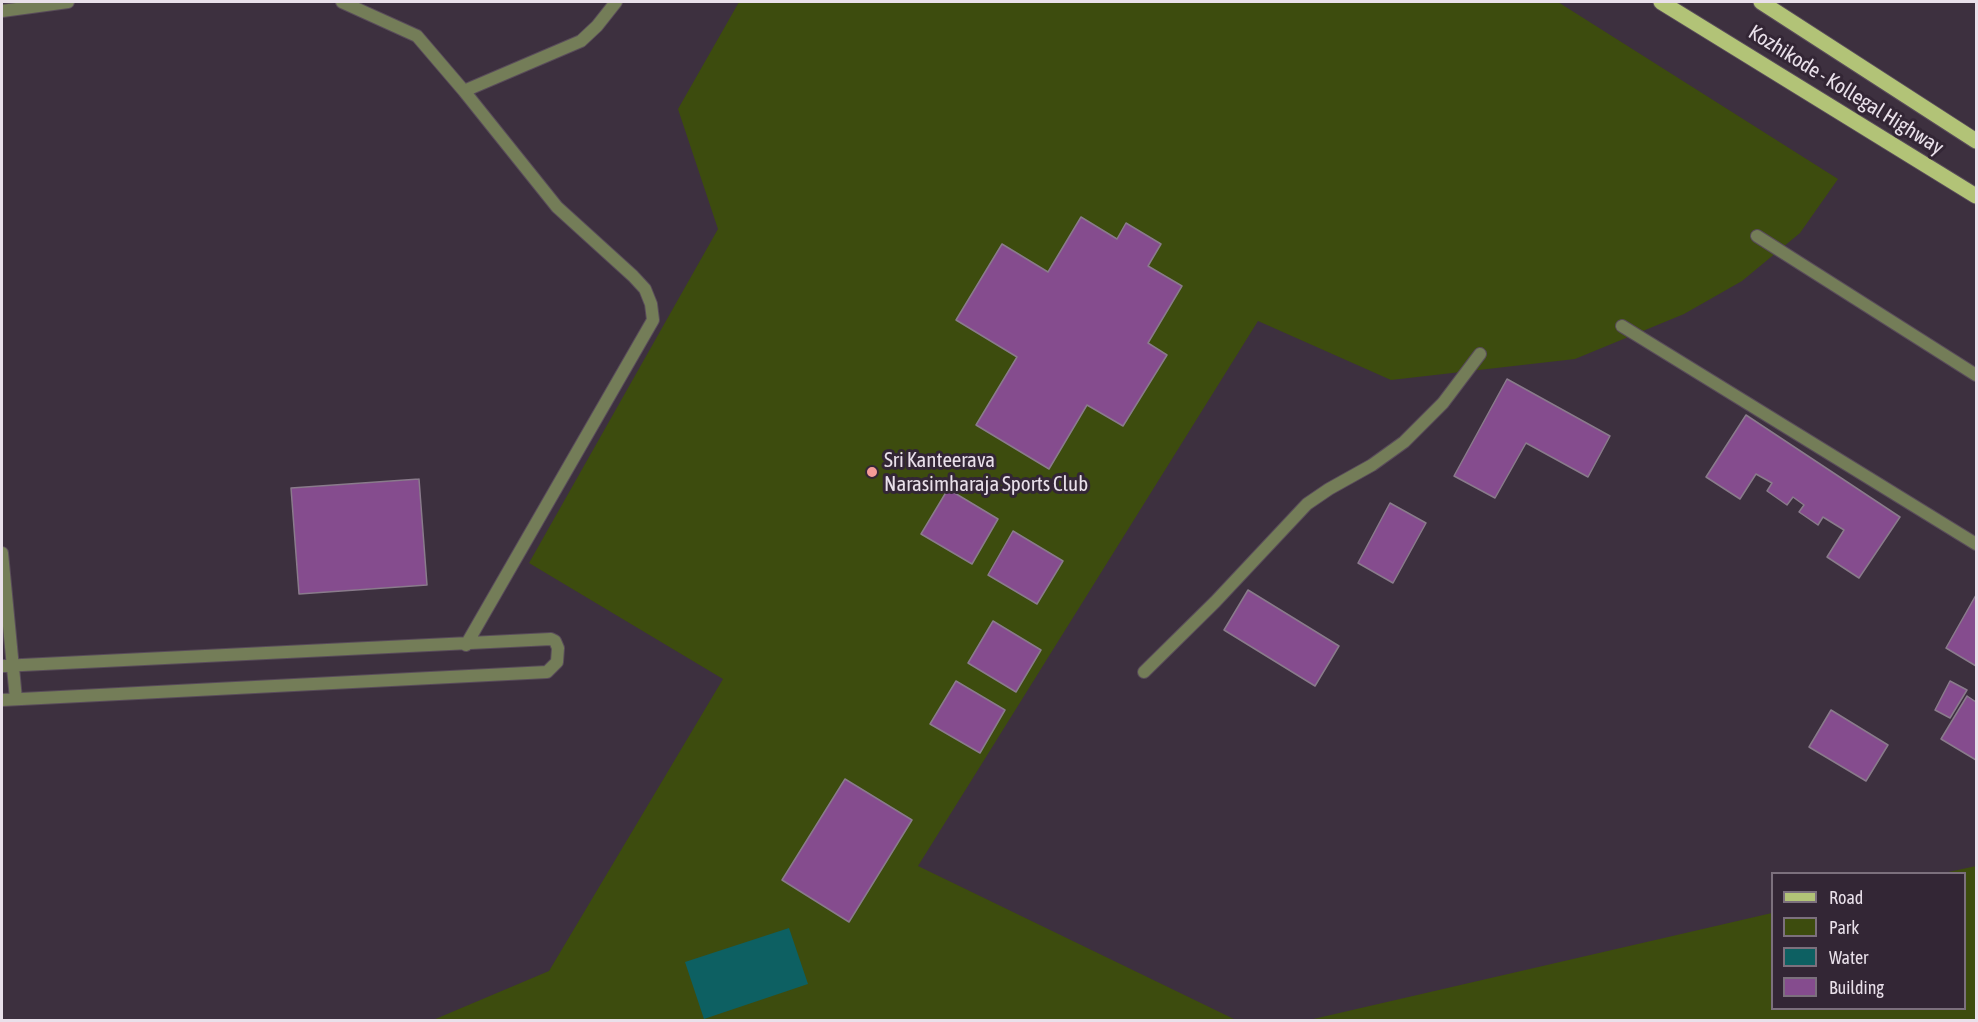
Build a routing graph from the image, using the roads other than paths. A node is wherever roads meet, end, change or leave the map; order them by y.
1 (68, 2) edge
2 (342, 2) edge
3 (616, 2) edge
4 (1661, 2) edge
5 (1761, 2) edge
6 (2, 11) edge
7 (464, 91) junction
8 (1977, 141) edge
9 (1977, 196) edge
10 (1757, 236) dead end
11 (1622, 326) dead end
12 (1480, 354) dead end
13 (1977, 375) edge
14 (1977, 544) edge
15 (2, 554) edge
16 (465, 645) junction
17 (7, 665) edge
18 (1144, 672) dead end
19 (16, 699) junction
20 (2, 700) edge

1 - 6 lane
2 - 7 lane
3 - 7 lane
4 - 9 main road, Kozhikode - Kollegal Highway
5 - 8 main road, Kozhikode - Kollegal Highway
7 - 16 lane
10 - 13 lane
11 - 14 lane
12 - 18 lane
15 - 17 lane
16 - 17 lane
16 - 19 lane
17 - 19 lane
19 - 20 lane

